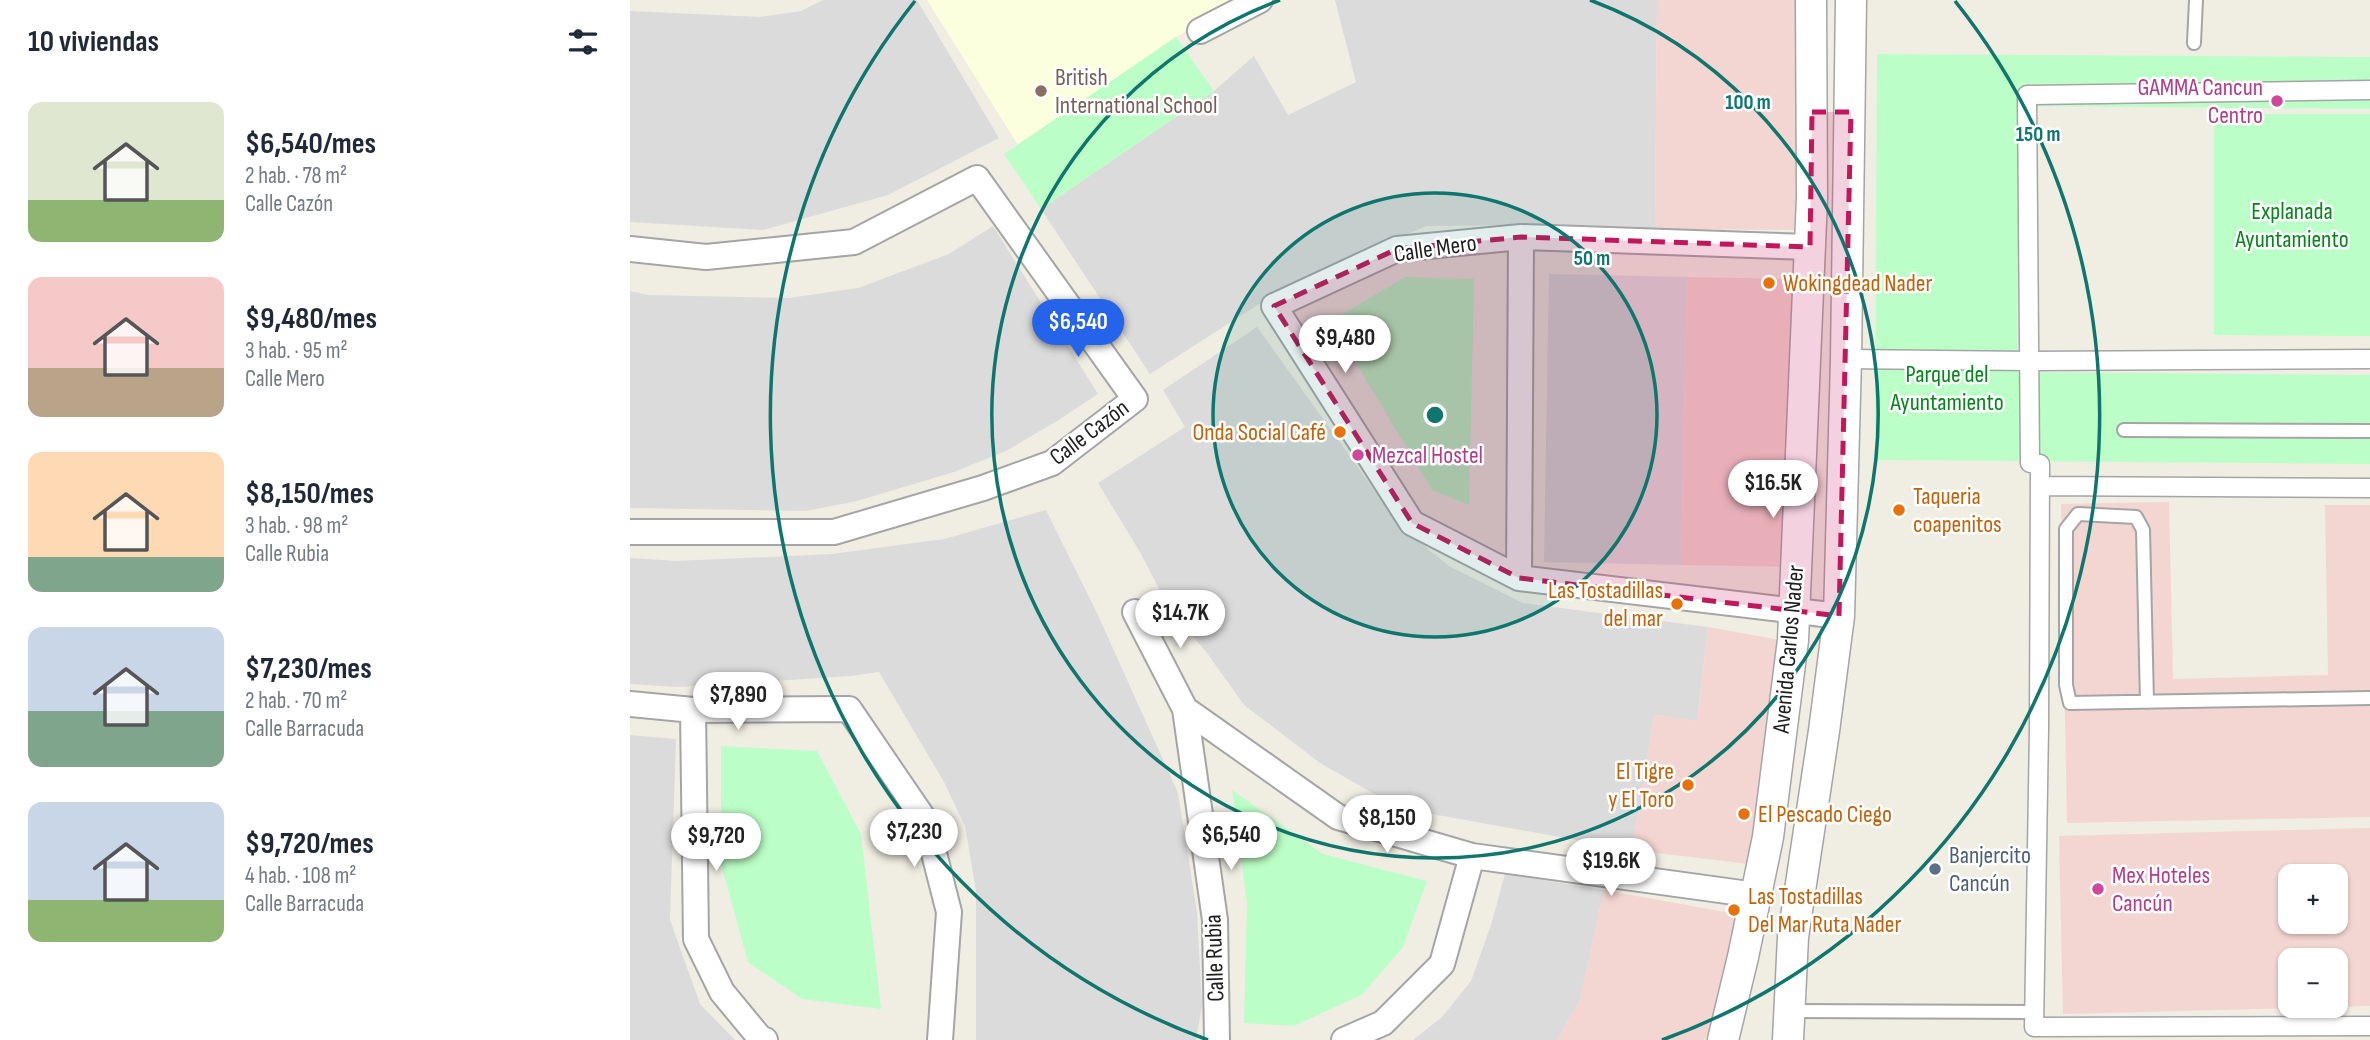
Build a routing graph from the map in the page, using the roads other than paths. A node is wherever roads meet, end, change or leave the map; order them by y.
1 (1260, 0) edge
2 (1811, 0) edge
3 (1851, 0) edge
4 (2196, 0) edge
5 (1200, 31) dead end
6 (2194, 43) dead end
7 (2370, 90) edge
8 (1812, 112) junction
9 (1851, 112) junction
10 (1521, 237) junction
11 (1810, 247) junction
12 (630, 248) edge
13 (1846, 359) junction
14 (2370, 359) edge
15 (2029, 361) junction
16 (2124, 430) dead end
17 (2370, 431) edge
18 (2040, 486) junction
19 (2370, 488) edge
20 (630, 531) edge
21 (1519, 578) junction
22 (1794, 611) junction
23 (1135, 612) dead end
24 (1839, 616) junction
25 (2370, 698) edge
26 (2147, 702) junction
27 (630, 704) edge
28 (1185, 709) junction
29 (693, 710) junction
30 (1472, 856) junction
31 (1756, 895) junction
32 (1789, 1026) edge
33 (2035, 1026) edge
34 (2370, 1026) edge
35 (765, 1040) edge
36 (940, 1040) edge
37 (1217, 1040) edge
38 (1344, 1040) edge
39 (1723, 1040) edge

1 - 5 street
2 - 8 street, Avenida Carlos Nader
3 - 9 street, Avenida Carlos Nader
4 - 6 lane
7 - 15 street
8 - 9 street
8 - 11 street, Avenida Carlos Nader
9 - 13 street, Avenida Carlos Nader
10 - 11 street, Calle Mero
10 - 21 street
10 - 21 street, Calle Mero
11 - 22 street, Avenida Carlos Nader
12 - 20 street, Calle Cazón
13 - 15 street
13 - 24 street, Avenida Carlos Nader
14 - 15 street
15 - 18 street
16 - 17 lane
18 - 19 street
18 - 33 street
21 - 22 street, Calle Mero
22 - 24 street, Calle Mero
22 - 31 street, Avenida Carlos Nader
23 - 28 street, Calle Rubia
24 - 32 street, Avenida Carlos Nader
25 - 26 lane
26 - 26 lane
27 - 29 street
28 - 30 street, Calle Rubia
28 - 37 street, Calle Rubia
29 - 35 street
29 - 36 street
30 - 31 street, Calle Rubia
30 - 38 street
31 - 39 street, Avenida Carlos Nader
32 - 33 lane
33 - 34 street

